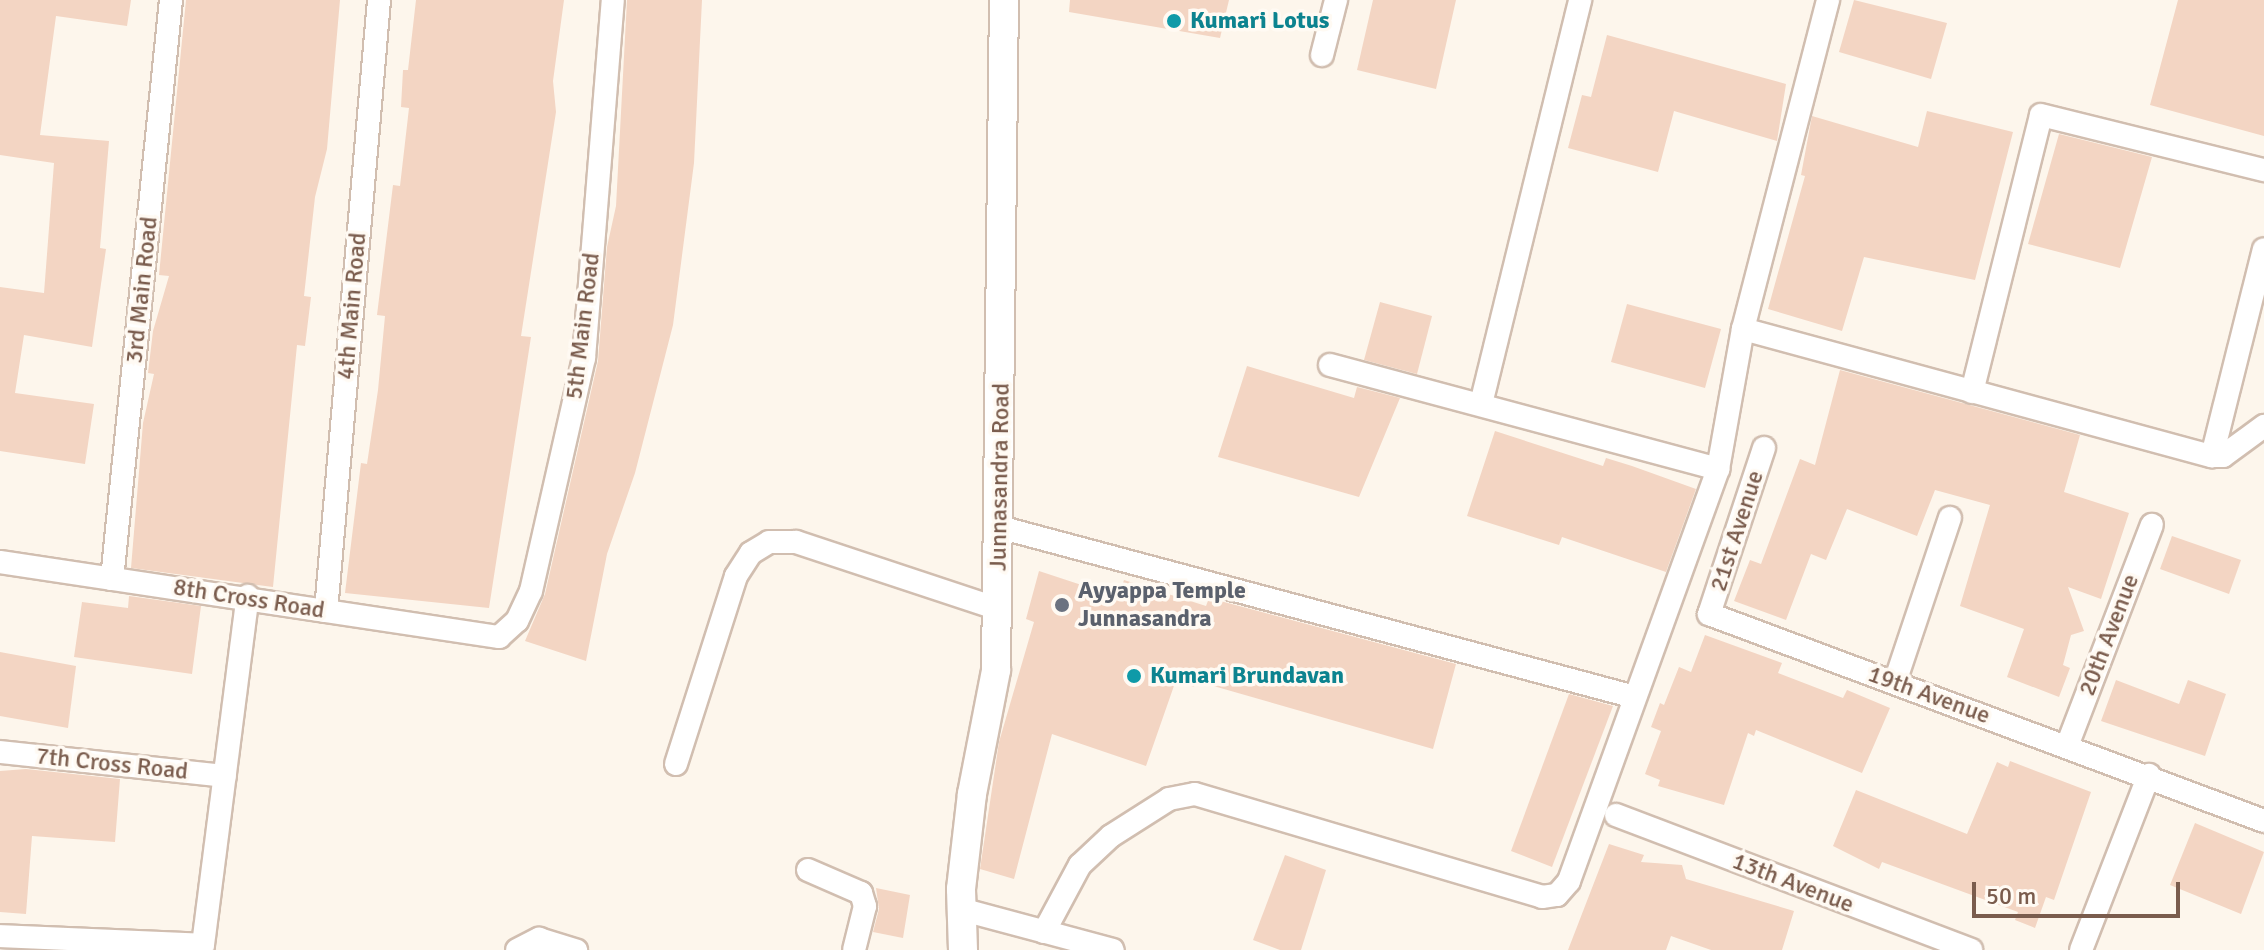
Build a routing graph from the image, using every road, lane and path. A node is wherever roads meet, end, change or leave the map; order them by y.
1 (171, 0) edge
2 (379, 0) edge
3 (613, 0) edge
4 (1004, 0) edge
5 (1336, 0) edge
6 (1580, 0) edge
7 (1828, 0) edge
8 (1322, 55) dead end
9 (2264, 170) edge
10 (2264, 249) edge
11 (1743, 329) junction
12 (1330, 365) dead end
13 (1972, 392) junction
14 (1481, 404) junction
15 (2264, 426) edge
16 (1764, 448) dead end
17 (2212, 456) junction
18 (1718, 469) junction
19 (1950, 518) dead end
20 (2152, 525) dead end
21 (999, 527) junction
22 (0, 562) edge
23 (112, 579) junction
24 (248, 596) junction
25 (998, 609) junction
26 (326, 611) junction
27 (1709, 614) joint
28 (499, 637) joint
29 (1895, 682) junction
30 (1635, 697) junction
31 (2067, 746) junction
32 (0, 752) edge
33 (676, 764) dead end
34 (2149, 775) junction
35 (225, 776) junction
36 (1616, 815) dead end
37 (2264, 821) edge
38 (808, 870) dead end
39 (960, 909) junction
40 (1044, 932) junction
41 (0, 936) edge
42 (517, 950) edge
43 (576, 950) edge
44 (854, 950) edge
45 (963, 950) edge
46 (1113, 950) edge
47 (1971, 950) edge
48 (2081, 950) edge

1 - 23 street, 3rd Main Road
2 - 26 street, 4th Main Road
3 - 28 street, 5th Main Road
4 - 21 street, Junnasandra Road
5 - 8 street
6 - 14 street
7 - 11 street
9 - 13 street
10 - 17 street
11 - 13 street
11 - 18 street
12 - 14 street
13 - 17 street
14 - 18 street
15 - 17 street
16 - 27 street, 21st Avenue
18 - 30 street
19 - 29 street
20 - 31 street, 20th Avenue
21 - 25 street, Junnasandra Road
21 - 30 street
22 - 23 street, 8th Cross Road
23 - 24 street, 8th Cross Road
24 - 26 street, 8th Cross Road
24 - 35 street
25 - 33 street
25 - 39 street, Junnasandra Road
26 - 28 street, 8th Cross Road
27 - 29 street, 19th Avenue
29 - 31 street, 19th Avenue
30 - 40 street
31 - 34 street, 19th Avenue
32 - 35 street, 7th Cross Road
34 - 37 street, 19th Avenue
34 - 48 street
35 - 41 street
36 - 47 street, 13th Avenue
38 - 44 street
39 - 40 street
39 - 45 street, Junnasandra Road
40 - 46 street
42 - 43 street

